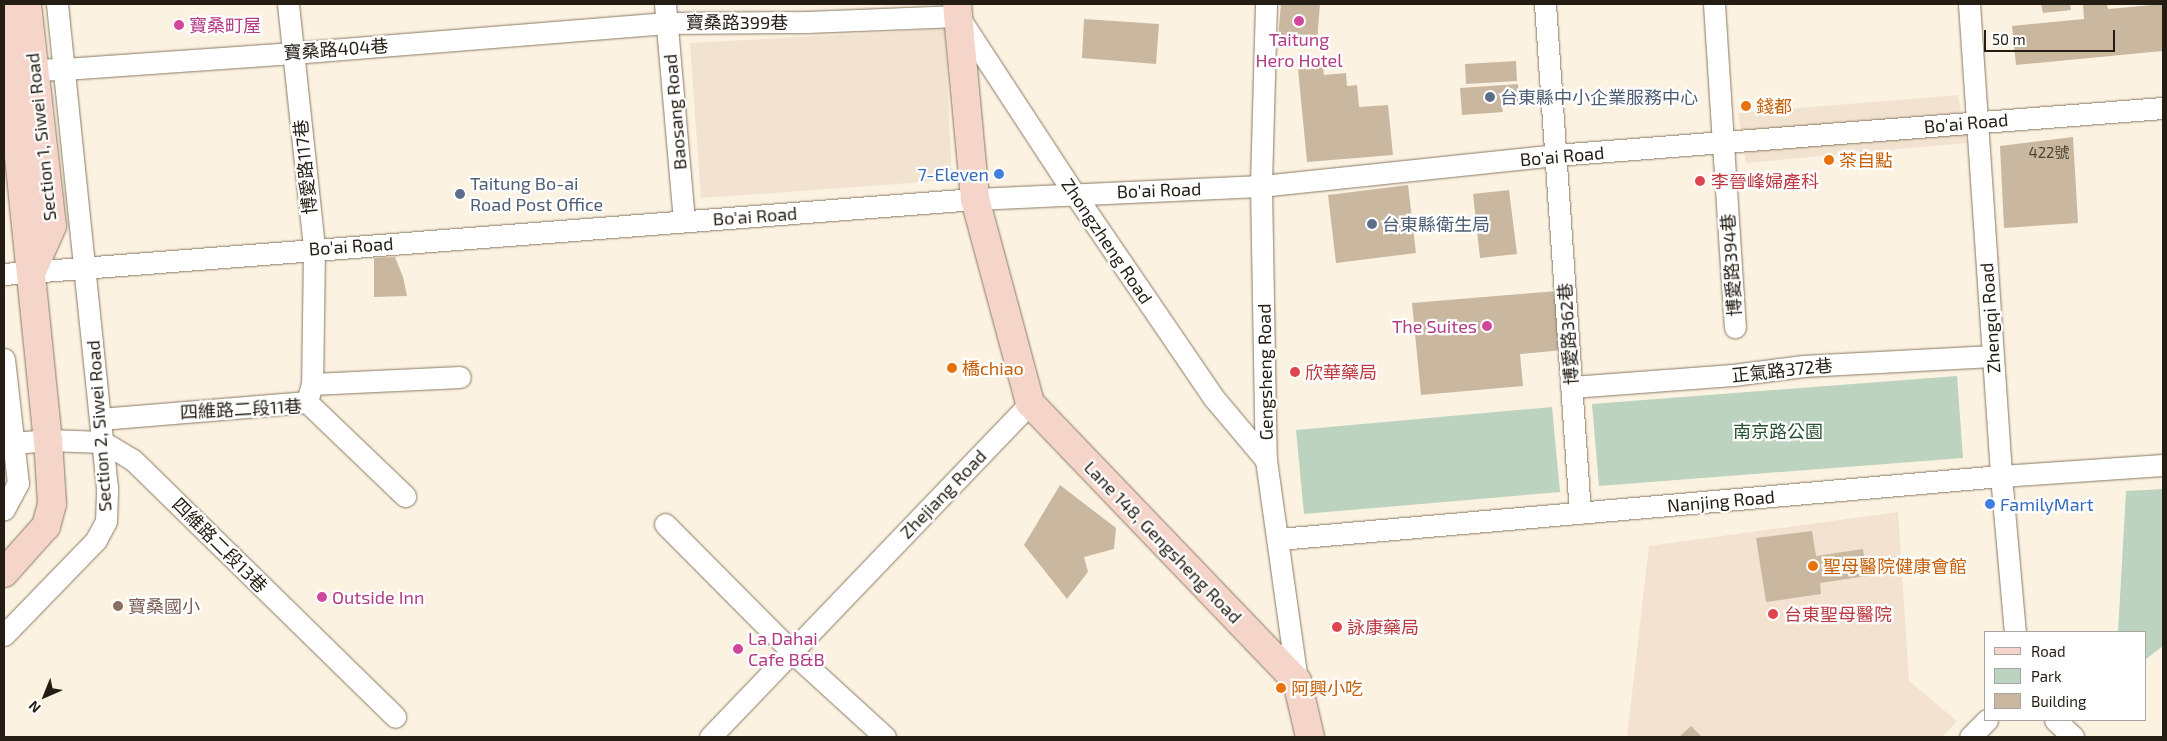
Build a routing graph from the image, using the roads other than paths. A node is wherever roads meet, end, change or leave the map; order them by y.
1 (27, 4) edge
2 (57, 4) edge
3 (288, 4) edge
4 (1266, 4) edge
5 (1545, 4) edge
6 (1714, 4) edge
7 (1969, 4) edge
8 (4, 9) edge
9 (957, 10) edge
10 (666, 13) edge
11 (293, 52) junction
12 (64, 69) junction
13 (16, 70) edge
14 (2163, 108) edge
15 (1978, 122) junction
16 (1723, 143) junction
17 (1556, 155) junction
18 (1261, 186) junction
19 (1074, 193) junction
20 (975, 199) junction
21 (684, 221) junction
22 (314, 249) junction
23 (86, 268) junction
24 (31, 272) junction
25 (4, 274) edge
26 (1735, 327) dead end
27 (1993, 356) junction
28 (4, 359) edge
29 (460, 377) dead end
30 (1572, 387) junction
31 (309, 393) junction
32 (1030, 403) junction
33 (100, 419) junction
34 (48, 440) junction
35 (103, 442) junction
36 (14, 443) junction
37 (1266, 460) junction
38 (2163, 465) edge
39 (2001, 476) junction
40 (405, 496) dead end
41 (4, 509) edge
42 (1580, 513) junction
43 (665, 524) dead end
44 (1279, 539) junction
45 (4, 573) edge
46 (2015, 631) edge
47 (4, 635) edge
48 (792, 652) junction
49 (1297, 681) junction
50 (395, 718) dead end
51 (1986, 721) edge
52 (2056, 721) edge
53 (710, 737) edge
54 (886, 737) edge
55 (1310, 737) edge
56 (1970, 737) edge
57 (2073, 737) edge

1 - 13 street, Section 1, Siwei Road
2 - 12 street, Section 1, Siwei Road
3 - 11 street, 博愛路117巷
4 - 18 street, Gengsheng Road
5 - 17 street, 博愛路362巷
6 - 16 street, 博愛路394巷
7 - 15 street, Zhengqi Road
8 - 13 street, Section 1, Siwei Road
9 - 10 street, 寶桑路399巷
9 - 19 street, Zhongzheng Road
9 - 20 street
10 - 11 street, 寶桑路404巷
10 - 21 street, Baosang Road
11 - 12 street, 寶桑路404巷
11 - 22 street, 博愛路117巷
12 - 13 street, 寶桑路404巷
12 - 23 street, Section 1, Siwei Road
13 - 24 street, Section 1, Siwei Road
14 - 15 street, Bo'ai Road
15 - 16 street, Bo'ai Road
15 - 27 street, Zhengqi Road
16 - 17 street, Bo'ai Road
16 - 26 street, 博愛路394巷
17 - 18 street, Bo'ai Road
17 - 30 street, 博愛路362巷
18 - 19 street, Bo'ai Road
18 - 37 street, Gengsheng Road
19 - 20 street, Bo'ai Road
19 - 37 street, Zhongzheng Road
20 - 21 street, Bo'ai Road
20 - 32 street
21 - 22 street, Bo'ai Road
22 - 23 street, Bo'ai Road
22 - 31 street, 博愛路117巷
23 - 24 street, Bo'ai Road
23 - 33 street, Section 2, Siwei Road
24 - 25 street, Bo'ai Road
24 - 34 street
27 - 30 street, 正氣路372巷
27 - 39 street, Zhengqi Road
28 - 36 street
29 - 31 street
30 - 42 street, 博愛路362巷
31 - 33 street, 四維路二段11巷
31 - 40 street, 四維路二段11巷
32 - 48 street, Zhejiang Road
32 - 49 street, Lane 148, Gengsheng Road
33 - 35 street, Section 2, Siwei Road
34 - 35 street, 四維路二段13巷
34 - 36 street, 四維路二段13巷
34 - 45 street
35 - 47 street, Section 2, Siwei Road
35 - 50 street, 四維路二段13巷
36 - 41 street
37 - 44 street, Gengsheng Road
38 - 39 street, Nanjing Road
39 - 42 street, Nanjing Road
39 - 46 street, Zhengqi Road
42 - 44 street, Nanjing Road
43 - 48 street
44 - 49 street, Gengsheng Road
48 - 53 street, Zhejiang Road
48 - 54 street
49 - 55 street, Gengsheng Road
51 - 56 street
52 - 57 street

